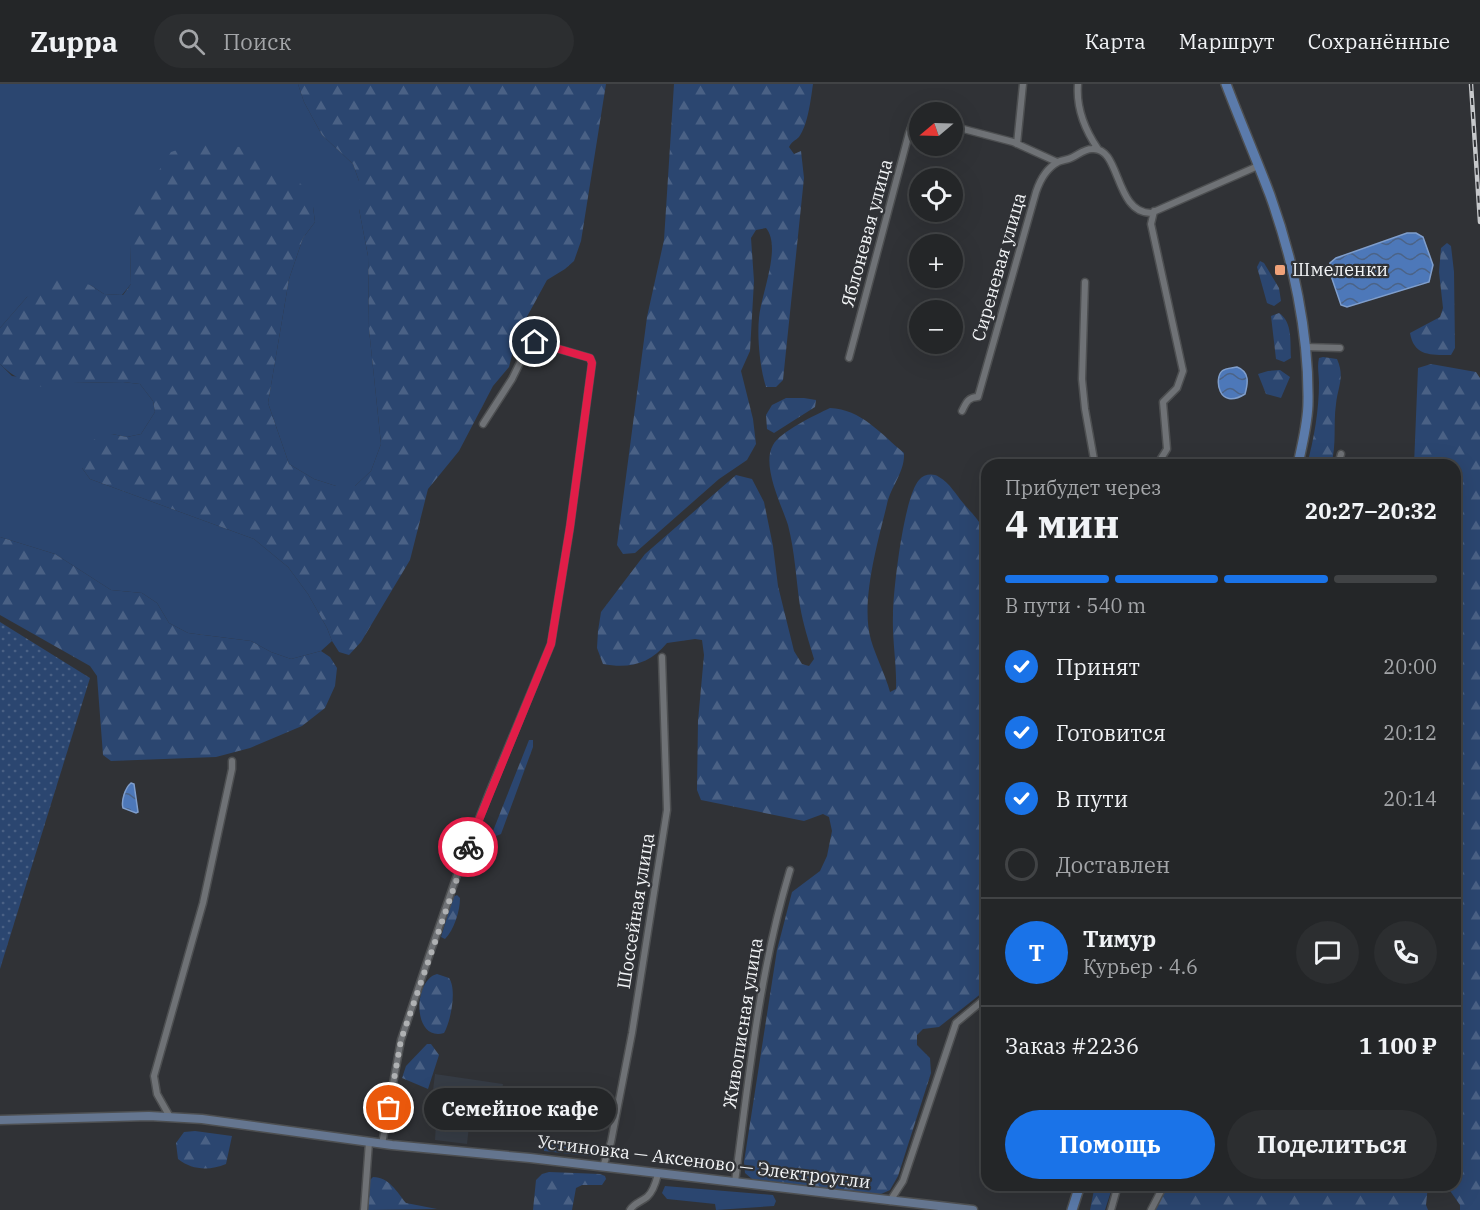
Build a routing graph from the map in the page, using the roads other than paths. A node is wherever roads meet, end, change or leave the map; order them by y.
1 (1023, 84) edge
2 (1078, 84) edge
3 (1226, 84) edge
4 (963, 129) edge
5 (909, 133) edge
6 (1017, 144) junction
7 (1099, 149) junction
8 (1057, 162) junction
9 (1258, 166) junction
10 (1154, 211) junction
11 (1085, 282) dead end
12 (1305, 347) junction
13 (1340, 348) dead end
14 (849, 358) dead end
15 (962, 411) dead end
16 (483, 424) dead end
17 (1341, 453) dead end
18 (1094, 459) edge
19 (1161, 459) edge
20 (1299, 459) edge
21 (1340, 459) edge
22 (662, 657) dead end
23 (232, 761) dead end
24 (790, 870) dead end
25 (981, 1002) edge
26 (170, 1117) junction
27 (0, 1120) edge
28 (369, 1142) junction
29 (382, 1144) junction
30 (603, 1167) junction
31 (658, 1174) junction
32 (735, 1182) junction
33 (1078, 1191) edge
34 (1116, 1191) edge
35 (1161, 1191) edge
36 (890, 1201) junction
37 (364, 1210) edge
38 (630, 1210) edge
39 (974, 1210) edge
40 (1072, 1210) edge
41 (1111, 1210) edge
42 (1150, 1210) edge

1 - 6 street
2 - 7 street
3 - 9 main road
4 - 6 street
5 - 14 street, Яблоневая улица
6 - 8 street
7 - 8 street
7 - 10 street
8 - 15 street, Сиреневая улица
9 - 10 street
9 - 12 main road
10 - 19 street
11 - 18 street
12 - 13 street
12 - 20 main road
16 - 29 street
17 - 21 street
22 - 30 street, Шоссейная улица
23 - 26 street
24 - 32 street, Живописная улица
25 - 36 street
26 - 27 main road, Устиновка — Аксеново — Электроугли
26 - 28 main road, Устиновка — Аксеново — Электроугли
28 - 29 main road, Устиновка — Аксеново — Электроугли
28 - 37 street
29 - 30 main road, Устиновка — Аксеново — Электроугли
30 - 31 main road, Устиновка — Аксеново — Электроугли
31 - 32 main road, Устиновка — Аксеново — Электроугли
31 - 38 street
32 - 36 main road, Устиновка — Аксеново — Электроугли
33 - 40 main road
34 - 41 street
35 - 42 street
36 - 39 main road, Устиновка — Аксеново — Электроугли

